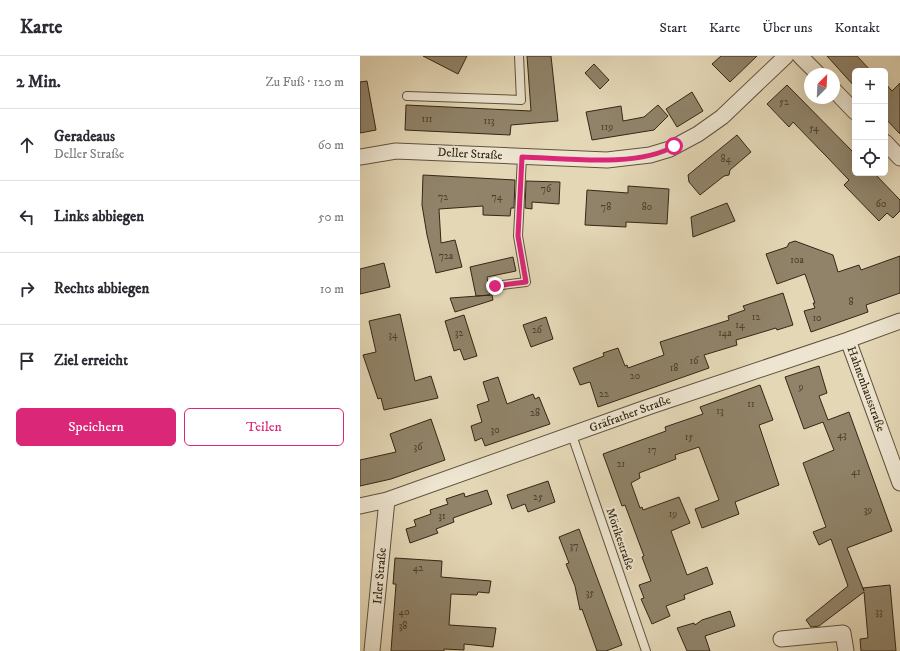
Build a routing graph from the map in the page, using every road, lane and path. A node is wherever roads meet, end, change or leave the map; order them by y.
1 (519, 56) edge
2 (786, 56) edge
3 (800, 56) edge
4 (812, 68) edge
5 (407, 96) dead end
6 (840, 96) edge
7 (852, 109) edge
8 (888, 145) edge
9 (360, 157) edge
10 (522, 157) junction
11 (900, 158) edge
12 (495, 286) dead end
13 (900, 321) edge
14 (848, 340) junction
15 (572, 435) junction
16 (900, 483) edge
17 (387, 500) junction
18 (360, 506) edge
19 (781, 639) dead end
20 (372, 651) edge
21 (646, 651) edge
22 (846, 651) edge

1 - 5 lane
2 - 10 street, Deller Straße
3 - 4 street
6 - 7 street
8 - 11 street
9 - 10 street, Deller Straße
10 - 12 lane
13 - 14 street, Gräfrather Straße
14 - 15 street, Gräfrather Straße
14 - 16 street, Hahnenhausstraße
15 - 17 street, Gräfrather Straße
15 - 21 lane, Mörikestraße
17 - 18 street, Gräfrather Straße
17 - 20 street, Irler Straße
19 - 22 street

